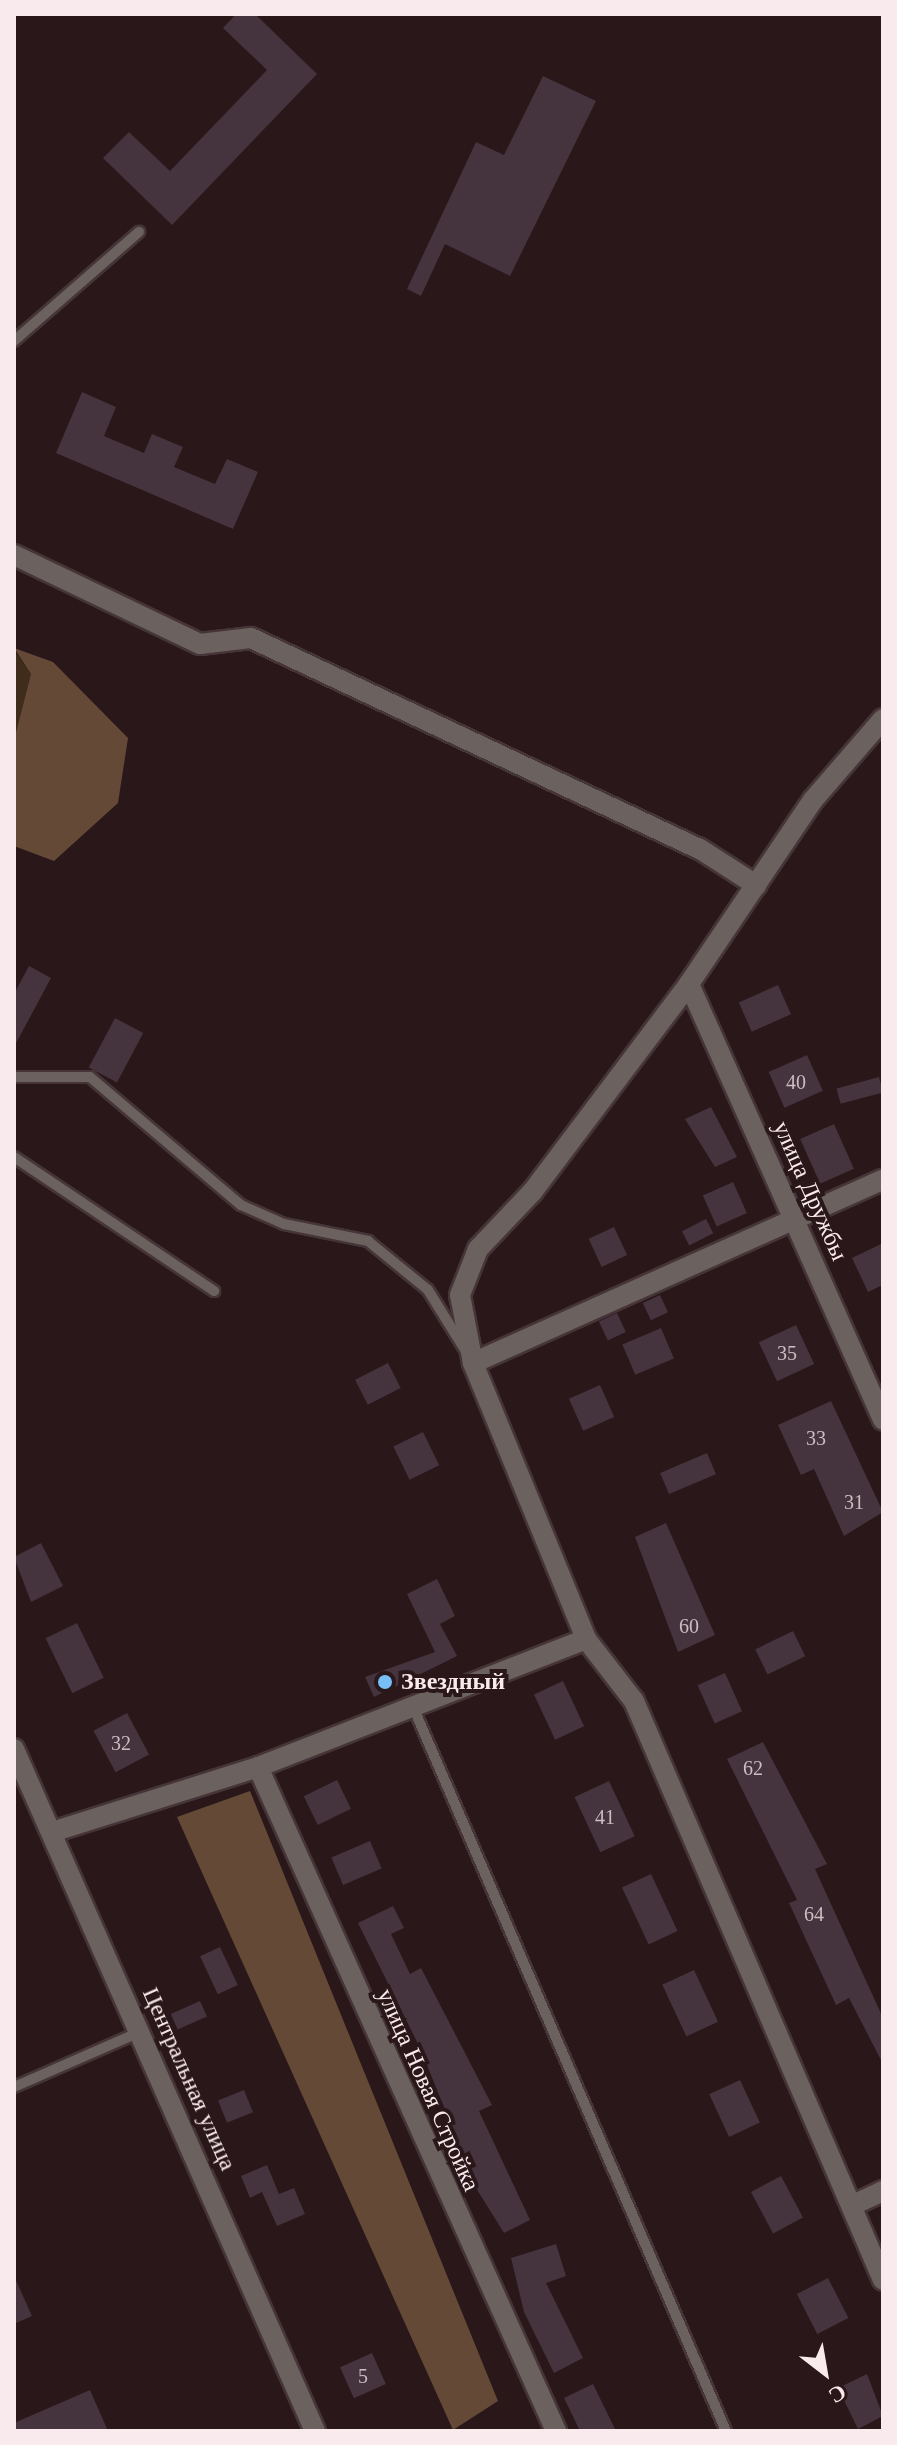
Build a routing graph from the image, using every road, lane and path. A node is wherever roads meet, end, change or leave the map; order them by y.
1 (139, 232) dead end
2 (14, 341) edge
3 (14, 555) edge
4 (881, 730) edge
5 (756, 885) junction
6 (689, 984) junction
7 (14, 1077) edge
8 (14, 1157) edge
9 (883, 1180) edge
10 (794, 1219) junction
11 (214, 1291) dead end
12 (473, 1363) junction
13 (883, 1420) edge
14 (586, 1639) junction
15 (413, 1707) junction
16 (14, 1749) edge
17 (258, 1767) junction
18 (52, 1832) junction
19 (140, 2032) junction
20 (14, 2087) edge
21 (883, 2191) edge
22 (855, 2204) junction
23 (883, 2280) edge
24 (315, 2431) edge
25 (556, 2431) edge
26 (726, 2431) edge

1 - 2 lane
3 - 5 street
4 - 5 street
5 - 6 street
6 - 10 street, улица Дружбы
6 - 12 street
7 - 12 lane
8 - 11 lane
9 - 10 street
10 - 12 street
10 - 13 street, улица Дружбы
12 - 14 street
14 - 15 street
14 - 22 street
15 - 17 street
15 - 26 lane
16 - 18 street, Центральная улица
17 - 18 street
17 - 25 street, улица Новая Стройка
18 - 19 street, Центральная улица
19 - 20 lane
19 - 24 street, Центральная улица
21 - 22 street
22 - 23 street

